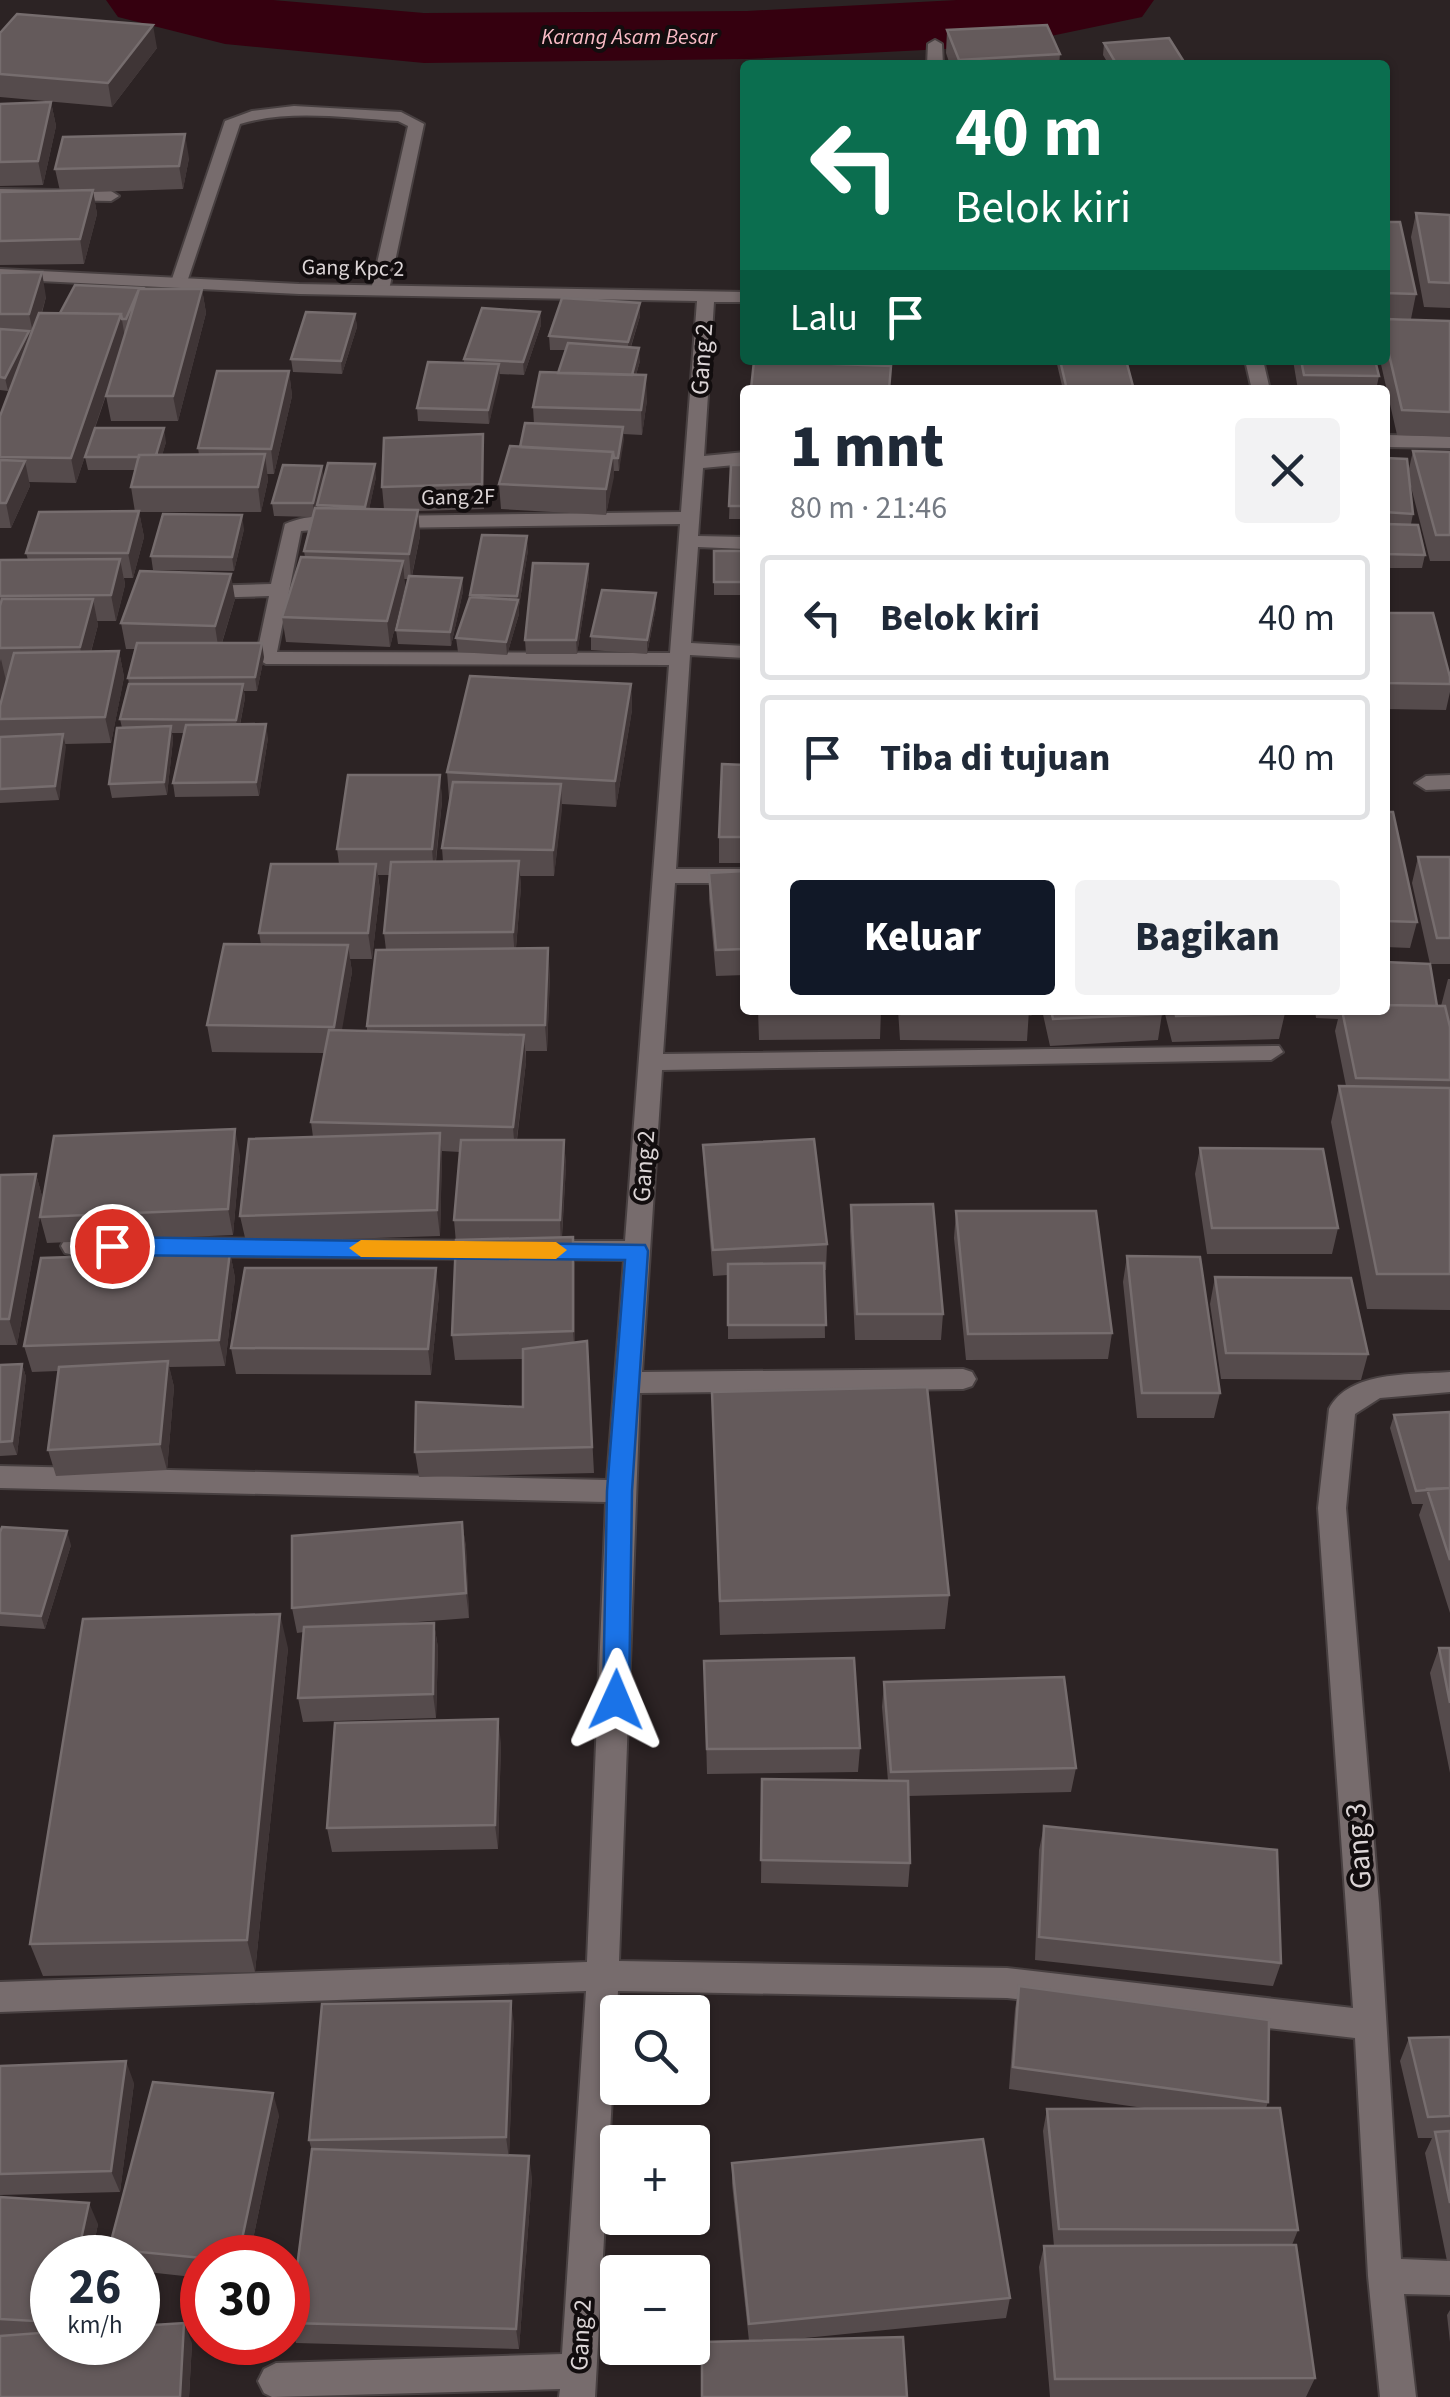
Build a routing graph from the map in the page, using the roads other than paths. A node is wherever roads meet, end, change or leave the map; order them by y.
1 (936, 44) dead end
2 (934, 60) edge
3 (0, 194) edge
4 (111, 196) edge
5 (0, 274) edge
6 (180, 279) junction
7 (380, 290) junction
8 (706, 296) junction
9 (740, 297) edge
10 (1390, 441) edge
11 (1450, 442) edge
12 (740, 458) edge
13 (694, 462) junction
14 (689, 529) junction
15 (740, 542) edge
16 (277, 590) junction
17 (183, 592) edge
18 (740, 652) edge
19 (680, 653) junction
20 (1450, 782) edge
21 (1426, 783) dead end
22 (664, 876) junction
23 (740, 876) edge
24 (1271, 1052) edge
25 (652, 1062) junction
26 (74, 1246) edge
27 (637, 1251) junction
28 (963, 1379) dead end
29 (1450, 1382) edge
30 (628, 1383) junction
31 (0, 1476) edge
32 (620, 1491) junction
33 (602, 1976) junction
34 (0, 1997) edge
35 (1371, 2024) junction
36 (1384, 2276) junction
37 (1450, 2278) edge
38 (276, 2381) dead end
39 (578, 2384) edge
40 (1398, 2397) edge

1 - 2 street
3 - 4 street
5 - 6 street, Gang Kpc 2
6 - 7 street, Gang Kpc 2
6 - 7 street
7 - 8 street, Gang Kpc 2
8 - 9 street, Gang Kpc 2
8 - 13 street, Gang 2
10 - 11 street
12 - 13 street
13 - 14 street, Gang 2
14 - 15 street
14 - 16 street, Gang 2F
14 - 19 street, Gang 2
16 - 17 street
16 - 19 street
18 - 19 street
19 - 22 street, Gang 2
20 - 21 street
22 - 23 street
22 - 25 street, Gang 2
24 - 25 street
25 - 27 street, Gang 2
26 - 27 street
27 - 30 street, Gang 2
28 - 30 street
29 - 35 street, Gang 3
30 - 32 street, Gang 2
31 - 32 street
32 - 33 street, Gang 2
33 - 34 street
33 - 35 street
33 - 39 street, Gang 2
35 - 36 street, Gang 3
36 - 37 street
36 - 40 street, Gang 3
38 - 39 street

